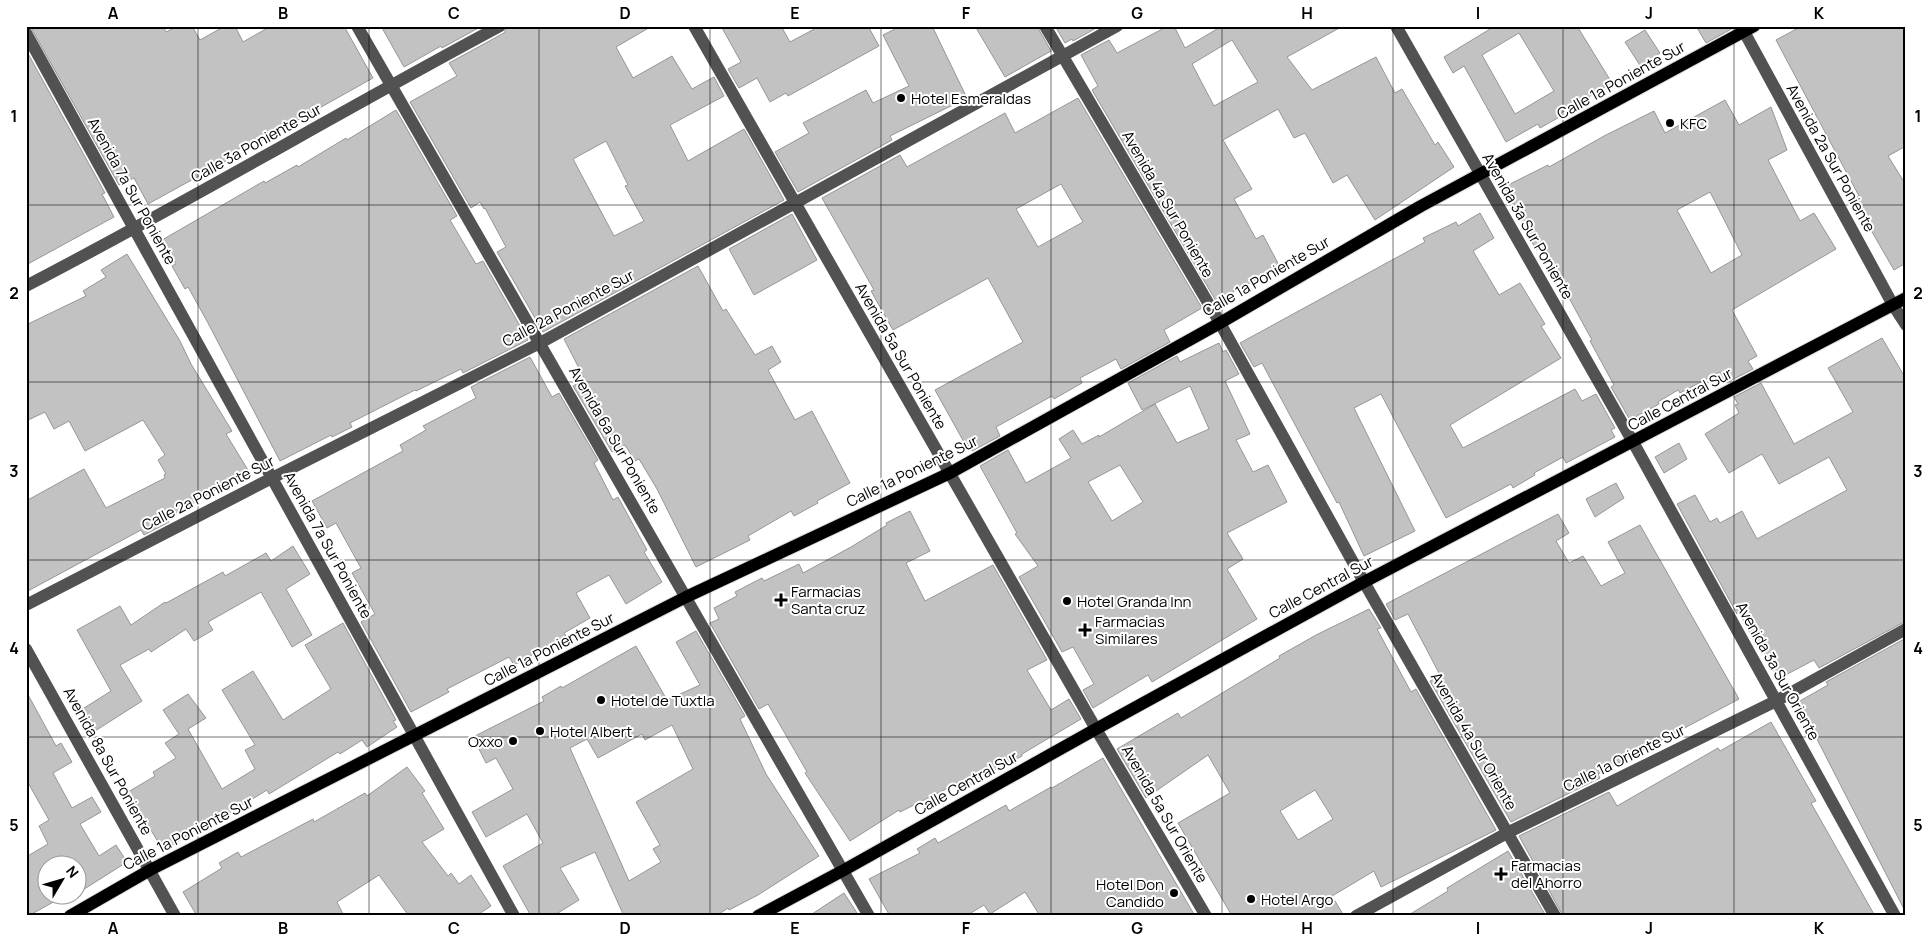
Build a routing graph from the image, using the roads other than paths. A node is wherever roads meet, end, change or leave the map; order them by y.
1 (357, 26) edge
2 (500, 26) edge
3 (694, 26) edge
4 (1045, 26) edge
5 (1117, 26) edge
6 (1396, 26) edge
7 (1746, 28) edge
8 (26, 33) edge
9 (1063, 56) junction
10 (391, 85) junction
11 (1480, 175) junction
12 (794, 202) junction
13 (135, 229) junction
14 (26, 286) edge
15 (1906, 298) edge
16 (1893, 305) junction
17 (1220, 323) junction
18 (1906, 325) edge
19 (540, 343) junction
20 (1633, 442) junction
21 (950, 473) junction
22 (272, 478) junction
23 (1364, 582) junction
24 (686, 597) junction
25 (26, 605) edge
26 (1906, 629) edge
27 (26, 649) edge
28 (1776, 701) junction
29 (1096, 728) junction
30 (415, 735) junction
31 (1507, 833) junction
32 (150, 870) junction
33 (844, 870) junction
34 (70, 916) edge
35 (175, 916) edge
36 (514, 916) edge
37 (758, 916) edge
38 (869, 916) edge
39 (1206, 916) edge
40 (1356, 916) edge
41 (1555, 916) edge
42 (1895, 916) edge

1 - 10 street, Avenida 6a Sur Poniente
2 - 10 street, Calle 3a Poniente Sur
3 - 12 street, Avenida 5a Sur Poniente
4 - 9 street, Avenida 4a Sur Poniente
5 - 9 street, Calle 2a Poniente Sur
6 - 11 street, Avenida 3a Sur Poniente
7 - 11 main road, Calle 1a Poniente Sur
7 - 16 street, Avenida 2a Sur Poniente
8 - 13 street, Avenida 7a Sur Poniente
9 - 12 street, Calle 2a Poniente Sur
9 - 17 street, Avenida 4a Sur Poniente
10 - 13 street, Calle 3a Poniente Sur
10 - 19 street, Avenida 6a Sur Poniente
11 - 17 main road, Calle 1a Poniente Sur
11 - 20 street, Avenida 3a Sur Poniente
12 - 19 street, Calle 2a Poniente Sur
12 - 21 street, Avenida 5a Sur Poniente
13 - 14 street, Calle 3a Poniente Sur
13 - 22 street, Avenida 7a Sur Poniente
15 - 16 main road, Calle Central Sur
16 - 18 street, Avenida 2a Sur Poniente
16 - 20 main road, Calle Central Sur
17 - 21 main road, Calle 1a Poniente Sur
17 - 23 street, Avenida 4a Sur Poniente
19 - 22 street, Calle 2a Poniente Sur
19 - 24 street, Avenida 6a Sur Poniente
20 - 23 main road, Calle Central Sur
20 - 28 street, Avenida 3a Sur Oriente
21 - 24 main road, Calle 1a Poniente Sur
21 - 29 street, Avenida 5a Sur Poniente
22 - 25 street, Calle 2a Poniente Sur
22 - 30 street, Avenida 7a Sur Poniente
23 - 29 main road, Calle Central Sur
23 - 31 street, Avenida 4a Sur Oriente
24 - 30 main road, Calle 1a Poniente Sur
24 - 33 street, Avenida 6a Sur Poniente
26 - 28 street, Calle 1a Oriente Sur
27 - 32 street, Avenida 8a Sur Poniente
28 - 31 street, Calle 1a Oriente Sur
28 - 42 street, Avenida 3a Sur Oriente
29 - 33 main road, Calle Central Sur
29 - 39 street, Avenida 5a Sur Oriente
30 - 32 main road, Calle 1a Poniente Sur
30 - 36 street, Avenida 7a Sur Poniente
31 - 40 street, Calle 1a Oriente Sur
31 - 41 street, Avenida 4a Sur Oriente
32 - 34 main road, Calle 1a Poniente Sur
32 - 35 street, Avenida 8a Sur Poniente
33 - 37 main road, Calle Central Sur
33 - 38 street, Avenida 6a Sur Poniente

